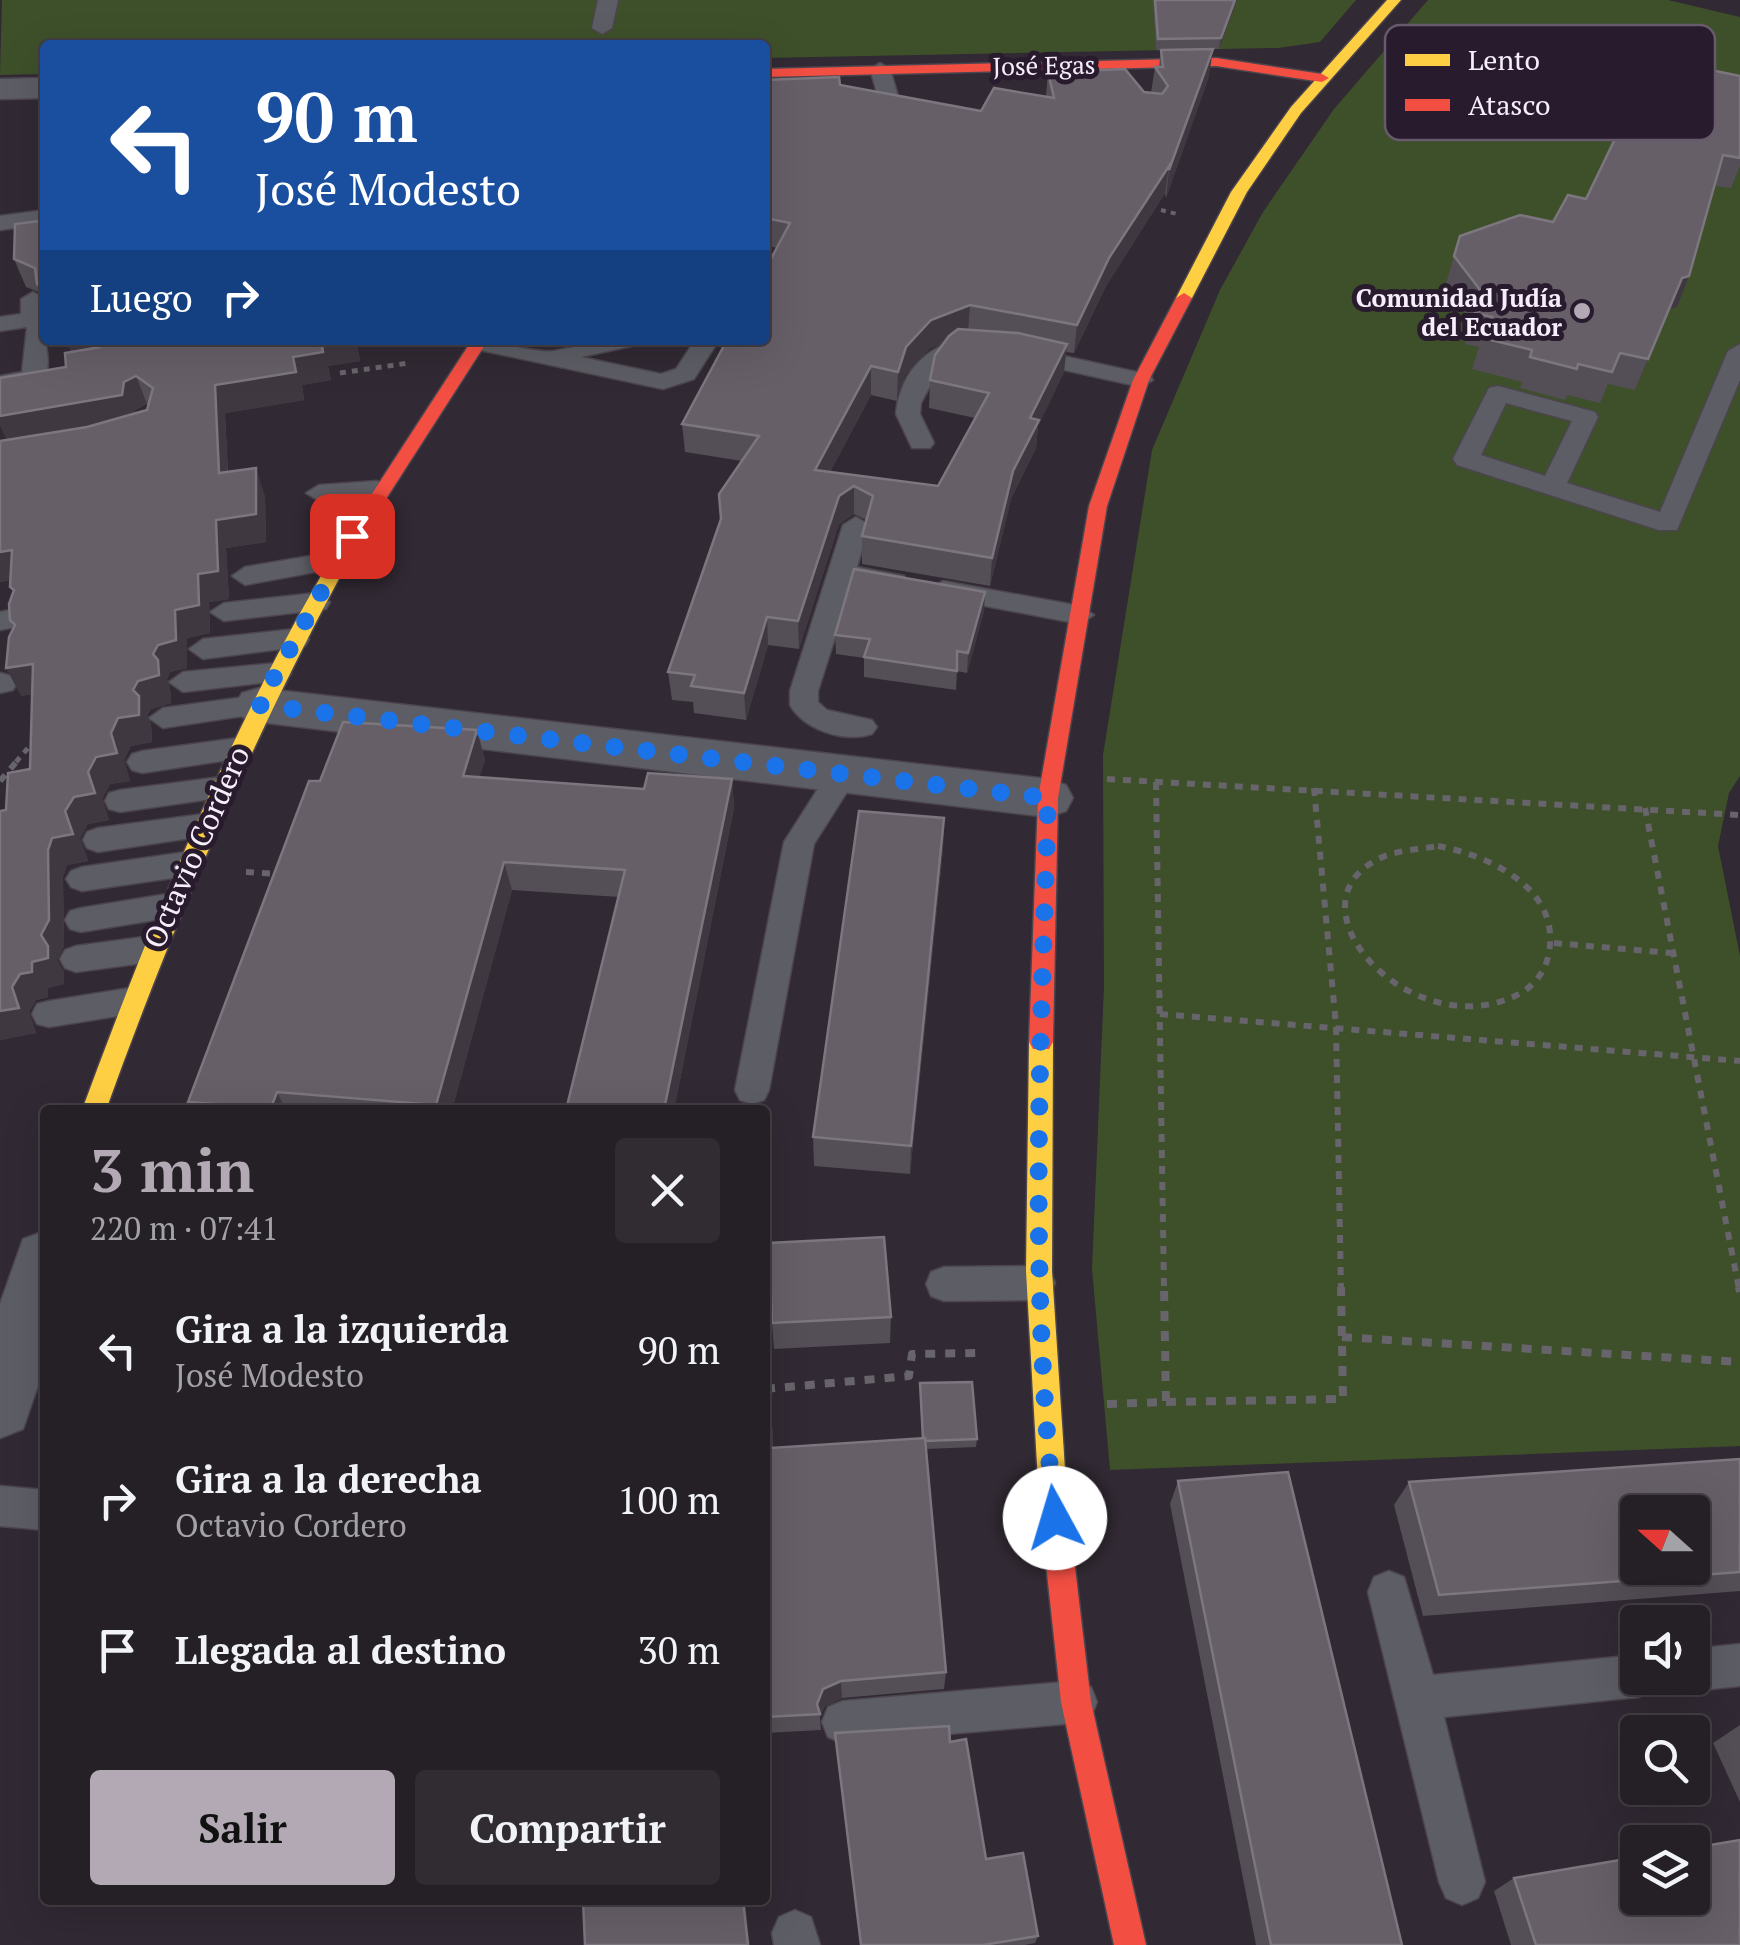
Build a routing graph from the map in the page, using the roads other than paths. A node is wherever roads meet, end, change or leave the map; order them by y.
1 (608, 0) edge
2 (1394, 0) edge
3 (602, 28) dead end
4 (880, 69) junction
5 (770, 72) edge
6 (1322, 78) junction
7 (40, 88) edge
8 (0, 89) edge
9 (890, 104) edge
10 (40, 218) edge
11 (0, 224) edge
12 (33, 299) edge
13 (0, 324) edge
14 (37, 329) dead end
15 (476, 345) edge
16 (494, 345) edge
17 (610, 345) edge
18 (704, 345) edge
19 (1740, 352) edge
20 (528, 354) junction
21 (34, 377) junction
22 (1141, 380) junction
23 (0, 383) edge
24 (0, 398) edge
25 (922, 444) dead end
26 (1552, 488) junction
27 (377, 490) junction
28 (319, 493) dead end
29 (856, 526) dead end
30 (339, 560) junction
31 (842, 573) junction
32 (245, 576) dead end
33 (316, 602) junction
34 (224, 612) dead end
35 (1080, 616) junction
36 (295, 639) junction
37 (202, 649) dead end
38 (183, 682) dead end
39 (268, 689) junction
40 (163, 718) dead end
41 (238, 749) junction
42 (853, 750) junction
43 (142, 762) dead end
44 (1050, 786) junction
45 (221, 788) junction
46 (120, 801) dead end
47 (204, 825) junction
48 (98, 840) dead end
49 (186, 864) junction
50 (82, 880) dead end
51 (167, 906) junction
52 (81, 920) dead end
53 (151, 948) junction
54 (76, 959) dead end
55 (130, 1001) junction
56 (49, 1014) dead end
57 (752, 1090) dead end
58 (96, 1105) edge
59 (40, 1244) edge
60 (40, 1275) edge
61 (0, 1277) edge
62 (1038, 1283) junction
63 (944, 1284) dead end
64 (0, 1406) edge
65 (0, 1506) edge
66 (40, 1510) edge
67 (1389, 1592) dead end
68 (1740, 1665) edge
69 (1710, 1668) edge
70 (1620, 1678) edge
71 (1418, 1698) junction
72 (1076, 1702) junction
73 (843, 1722) dead end
74 (1462, 1882) dead end
75 (1130, 1945) edge

1 - 3 lane
2 - 6 street
4 - 5 street, José Egas
4 - 6 street, José Egas
4 - 9 lane
6 - 22 street
7 - 8 street
10 - 11 lane
12 - 13 lane
14 - 21 lane
15 - 27 street, Octavio Cordero
16 - 20 lane
17 - 20 lane
18 - 20 lane
19 - 26 lane
21 - 23 lane
21 - 24 lane
22 - 25 lane
22 - 35 street
26 - 26 lane
27 - 28 lane
27 - 30 street, Octavio Cordero
29 - 31 lane
30 - 32 lane
30 - 33 street, Octavio Cordero
31 - 35 lane
31 - 42 lane
33 - 34 lane
33 - 36 street, Octavio Cordero
35 - 44 street
36 - 37 lane
36 - 39 street, Octavio Cordero
38 - 39 lane
39 - 40 lane
39 - 41 street, Octavio Cordero
39 - 42 street
41 - 43 lane
41 - 45 street, Octavio Cordero
42 - 44 street
42 - 57 lane
44 - 62 street
45 - 46 lane
45 - 47 street, Octavio Cordero
47 - 48 lane
47 - 49 street, Octavio Cordero
49 - 50 lane
49 - 51 street, Octavio Cordero
51 - 52 lane
51 - 53 street, Octavio Cordero
53 - 54 lane
53 - 55 street, Octavio Cordero
55 - 56 lane
55 - 58 street, Octavio Cordero
59 - 61 street
60 - 64 street
62 - 63 lane
62 - 72 street
65 - 66 lane
67 - 71 lane
68 - 69 lane
70 - 71 lane
71 - 74 lane
72 - 73 lane
72 - 75 street

